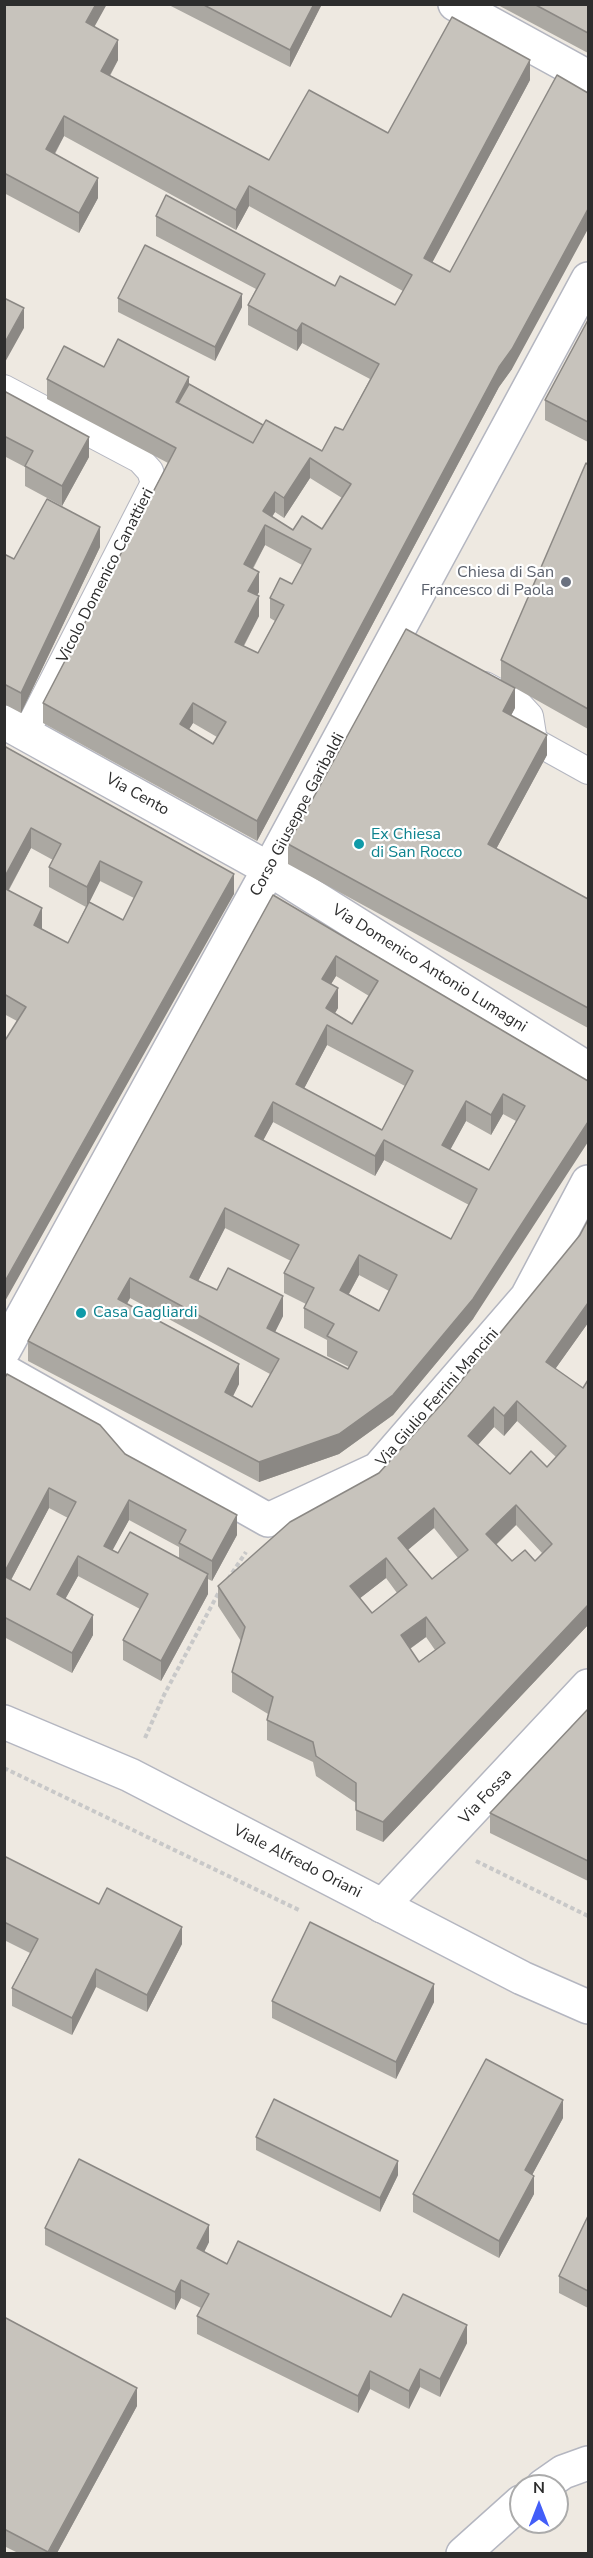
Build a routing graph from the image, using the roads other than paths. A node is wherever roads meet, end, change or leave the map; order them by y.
1 (454, 4) edge
2 (588, 77) edge
3 (588, 279) edge
4 (4, 388) edge
5 (467, 674) edge
6 (15, 727) edge
7 (588, 771) edge
8 (269, 869) junction
9 (588, 1069) edge
10 (588, 1182) edge
11 (4, 1350) edge
12 (4, 1371) edge
13 (588, 1686) edge
14 (4, 1722) edge
15 (382, 1906) junction
16 (588, 2007) edge
17 (588, 2463) edge
18 (560, 2474) edge
19 (509, 2513) edge
20 (463, 2553) edge

1 - 2 street
3 - 8 street, Corso Giuseppe Garibaldi
4 - 6 lane, Vicolo Domenico Canattieri
5 - 7 lane
6 - 8 street, Via Cento
8 - 9 street, Via Domenico Antonio Lumagni
8 - 11 street, Corso Giuseppe Garibaldi
10 - 12 street, Via Giulio Ferrini Mancini
13 - 15 street, Via Fossa
14 - 15 street, Viale Alfredo Oriani
15 - 16 street, Viale Alfredo Oriani
17 - 18 street
19 - 20 street

